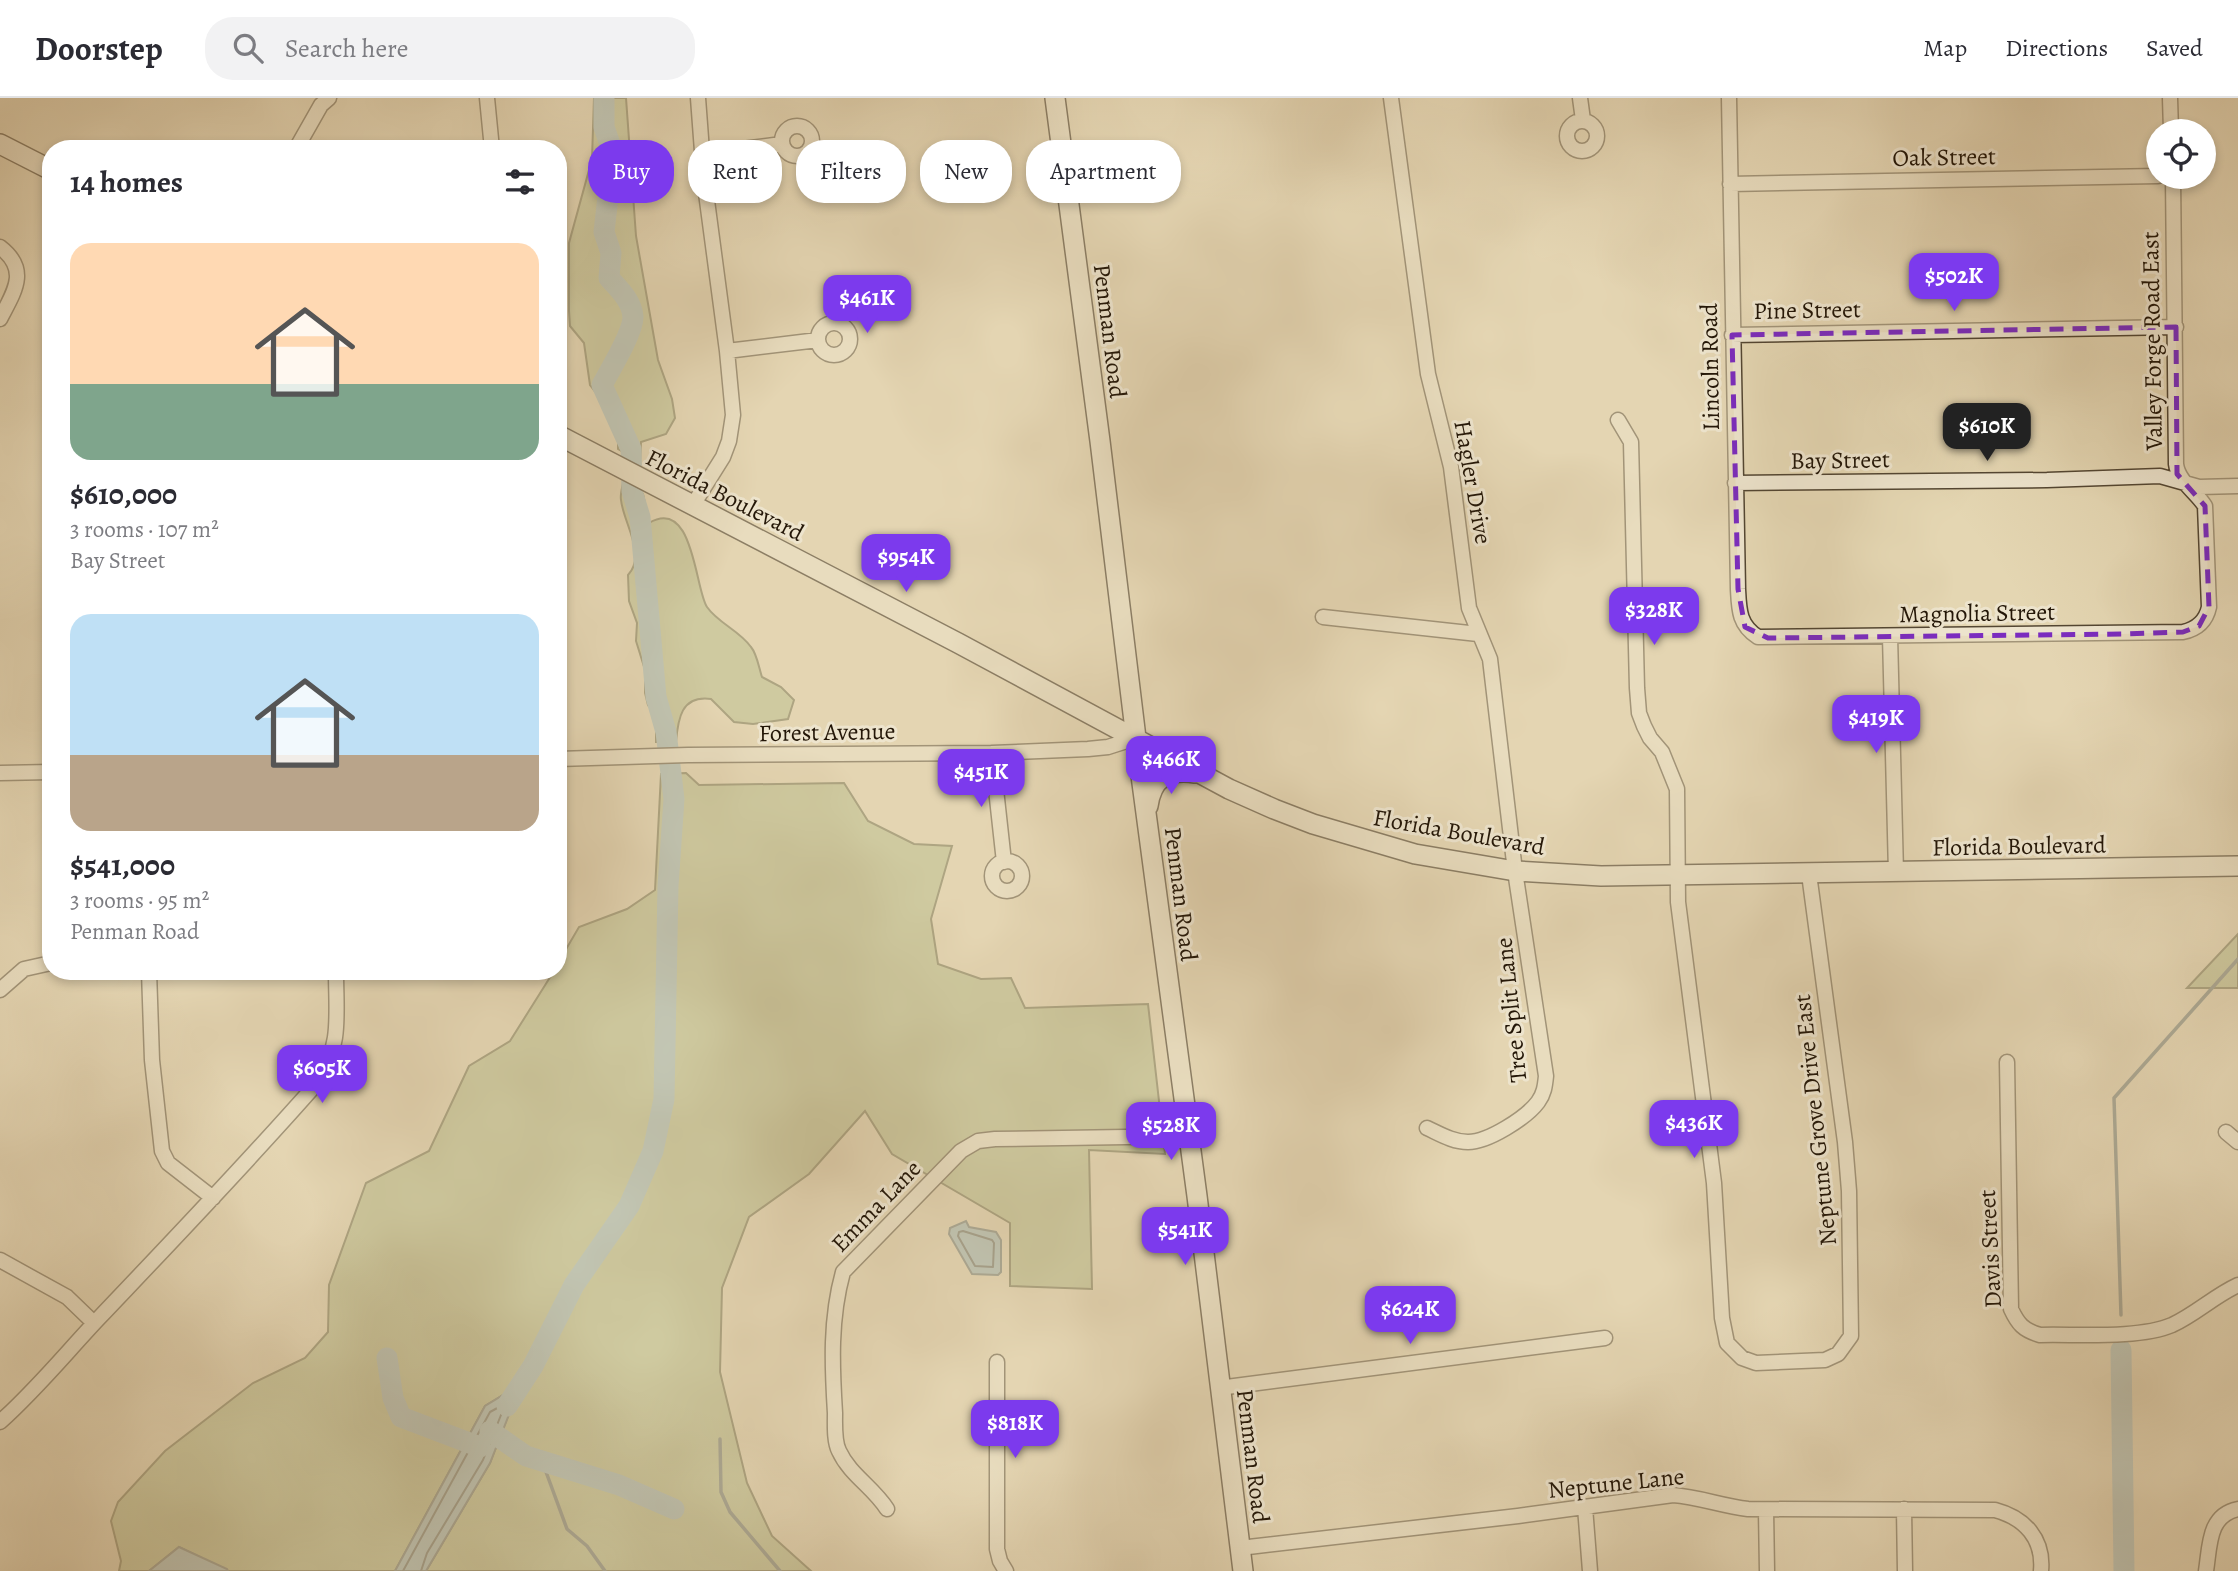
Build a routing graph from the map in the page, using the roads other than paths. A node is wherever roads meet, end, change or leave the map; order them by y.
1 (329, 98) edge
2 (487, 98) edge
3 (698, 98) edge
4 (1055, 98) edge
5 (1391, 98) edge
6 (1580, 98) edge
7 (1729, 98) edge
8 (2170, 98) edge
9 (2171, 119) edge
10 (1583, 120) dead end
11 (301, 140) edge
12 (491, 140) edge
13 (701, 140) edge
14 (0, 144) edge
15 (42, 165) edge
16 (2146, 176) edge
17 (1730, 184) junction
18 (2173, 189) edge
19 (708, 203) edge
20 (0, 247) edge
21 (0, 319) edge
22 (2176, 327) junction
23 (1732, 335) junction
24 (818, 340) dead end
25 (727, 351) junction
26 (1618, 420) dead end
27 (567, 440) edge
28 (1735, 483) junction
29 (2186, 483) junction
30 (2238, 486) edge
31 (693, 505) junction
32 (1322, 617) dead end
33 (2204, 621) joint
34 (1750, 632) joint
35 (1478, 634) junction
36 (1891, 636) junction
37 (1136, 737) junction
38 (992, 753) junction
39 (567, 759) edge
40 (42, 772) edge
41 (0, 773) edge
42 (1200, 774) junction
43 (1147, 821) junction
44 (1004, 862) dead end
45 (2238, 866) edge
46 (1515, 871) junction
47 (1896, 873) junction
48 (1810, 874) junction
49 (1678, 877) junction
50 (42, 965) edge
51 (149, 980) edge
52 (336, 980) edge
53 (0, 990) edge
54 (2007, 1062) dead end
55 (1427, 1128) dead end
56 (2226, 1132) dead end
57 (1188, 1136) junction
58 (2238, 1142) edge
59 (213, 1199) junction
60 (0, 1260) edge
61 (2238, 1285) edge
62 (94, 1323) junction
63 (1605, 1338) dead end
64 (998, 1362) dead end
65 (1219, 1388) junction
66 (0, 1422) edge
67 (1585, 1507) junction
68 (887, 1509) dead end
69 (1904, 1509) junction
70 (2238, 1509) edge
71 (1766, 1510) junction
72 (1240, 1548) junction
73 (1006, 1571) edge
74 (1243, 1571) edge
75 (1590, 1571) edge
76 (1767, 1571) edge
77 (1905, 1571) edge
78 (2041, 1571) edge
79 (2206, 1571) edge

1 - 11 street
2 - 12 street
3 - 13 street
4 - 37 street, Penman Road
5 - 35 street, Hagler Drive
6 - 10 street
7 - 17 street, Lincoln Road
8 - 9 street
14 - 15 street
16 - 17 street, Oak Street
17 - 23 street, Lincoln Road
18 - 22 street, Valley Forge Road East
19 - 25 street
20 - 21 street
22 - 23 street, Pine Street
22 - 29 street, Valley Forge Road East
23 - 28 street, Lincoln Road
24 - 25 street
25 - 31 street
26 - 49 street
27 - 31 street, Florida Boulevard
28 - 29 street, Bay Street
28 - 34 street, Lincoln Road
29 - 30 street, Bay Street
29 - 33 street, Valley Forge Road East
31 - 37 street, Florida Boulevard
32 - 35 street
33 - 36 street, Magnolia Street
34 - 36 street, Magnolia Street
35 - 46 street, Hagler Drive
36 - 47 street
37 - 38 street, Forest Avenue
37 - 42 street, Florida Boulevard
37 - 43 street, Penman Road
38 - 39 street, Forest Avenue
38 - 44 street
40 - 41 street
42 - 43 street
42 - 46 street, Florida Boulevard
43 - 57 street, Penman Road
45 - 47 street, Florida Boulevard
46 - 49 street, Florida Boulevard
46 - 55 street, Tree Split Lane
47 - 48 street, Florida Boulevard
48 - 49 street, Florida Boulevard
48 - 49 street, Neptune Grove Drive East
50 - 53 street
51 - 59 street
52 - 59 street
54 - 61 street, Davis Street
56 - 58 street
57 - 65 street, Penman Road
57 - 68 street, Emma Lane
59 - 62 street
60 - 62 street
62 - 66 street
63 - 65 street
64 - 73 street
65 - 72 street, Penman Road
67 - 71 street, Neptune Lane
67 - 72 street, Neptune Lane
67 - 75 street
69 - 71 street, Neptune Lane
69 - 77 street
69 - 78 street, Neptune Lane
70 - 79 street
71 - 76 street
72 - 74 street, Penman Road

